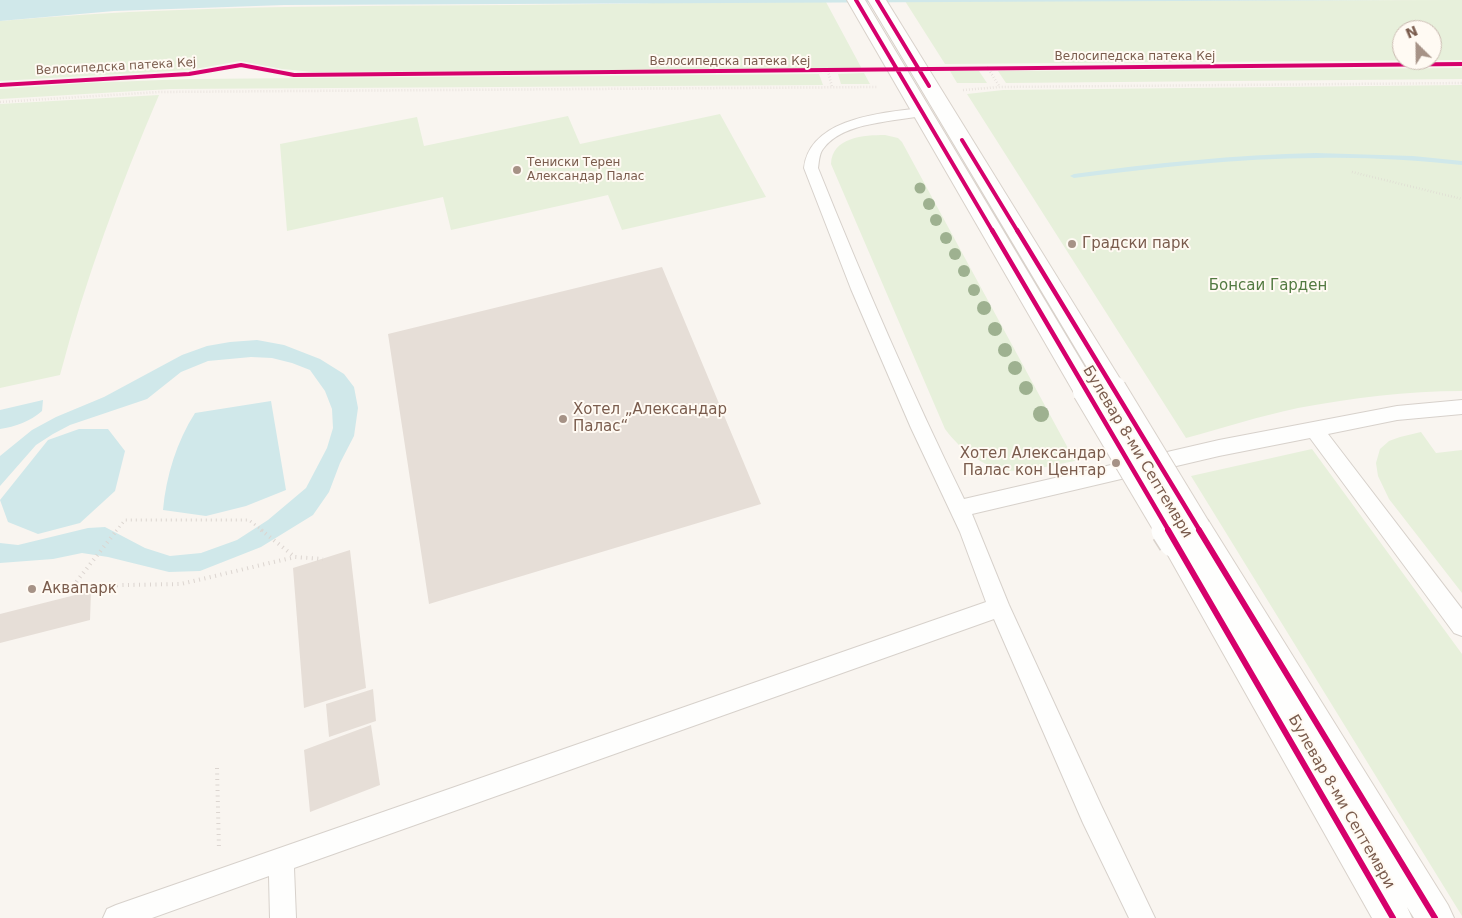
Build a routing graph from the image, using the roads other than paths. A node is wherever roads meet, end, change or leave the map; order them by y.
1 (856, 0) edge
2 (877, 0) edge
3 (918, 86) junction
4 (921, 112) junction
5 (1462, 407) edge
6 (1314, 429) junction
7 (961, 508) junction
8 (1187, 535) junction
9 (999, 607) junction
10 (1462, 626) edge
11 (281, 861) junction
12 (116, 918) edge
13 (284, 918) edge
14 (1142, 918) edge
15 (1393, 918) edge
16 (1435, 918) edge

1 - 3 street, Булевар 8-ми Септември
2 - 3 street, Булевар 8-ми Септември
3 - 4 street, Булевар 8-ми Септември
3 - 8 street, Булевар 8-ми Септември, bridge
4 - 7 lane
4 - 8 street, Булевар 8-ми Септември, bridge
5 - 6 lane
6 - 7 lane
6 - 10 lane
7 - 9 lane
8 - 15 street, Булевар 8-ми Септември
8 - 16 street, Булевар 8-ми Септември
9 - 11 lane
9 - 14 lane
11 - 12 lane
11 - 13 lane

